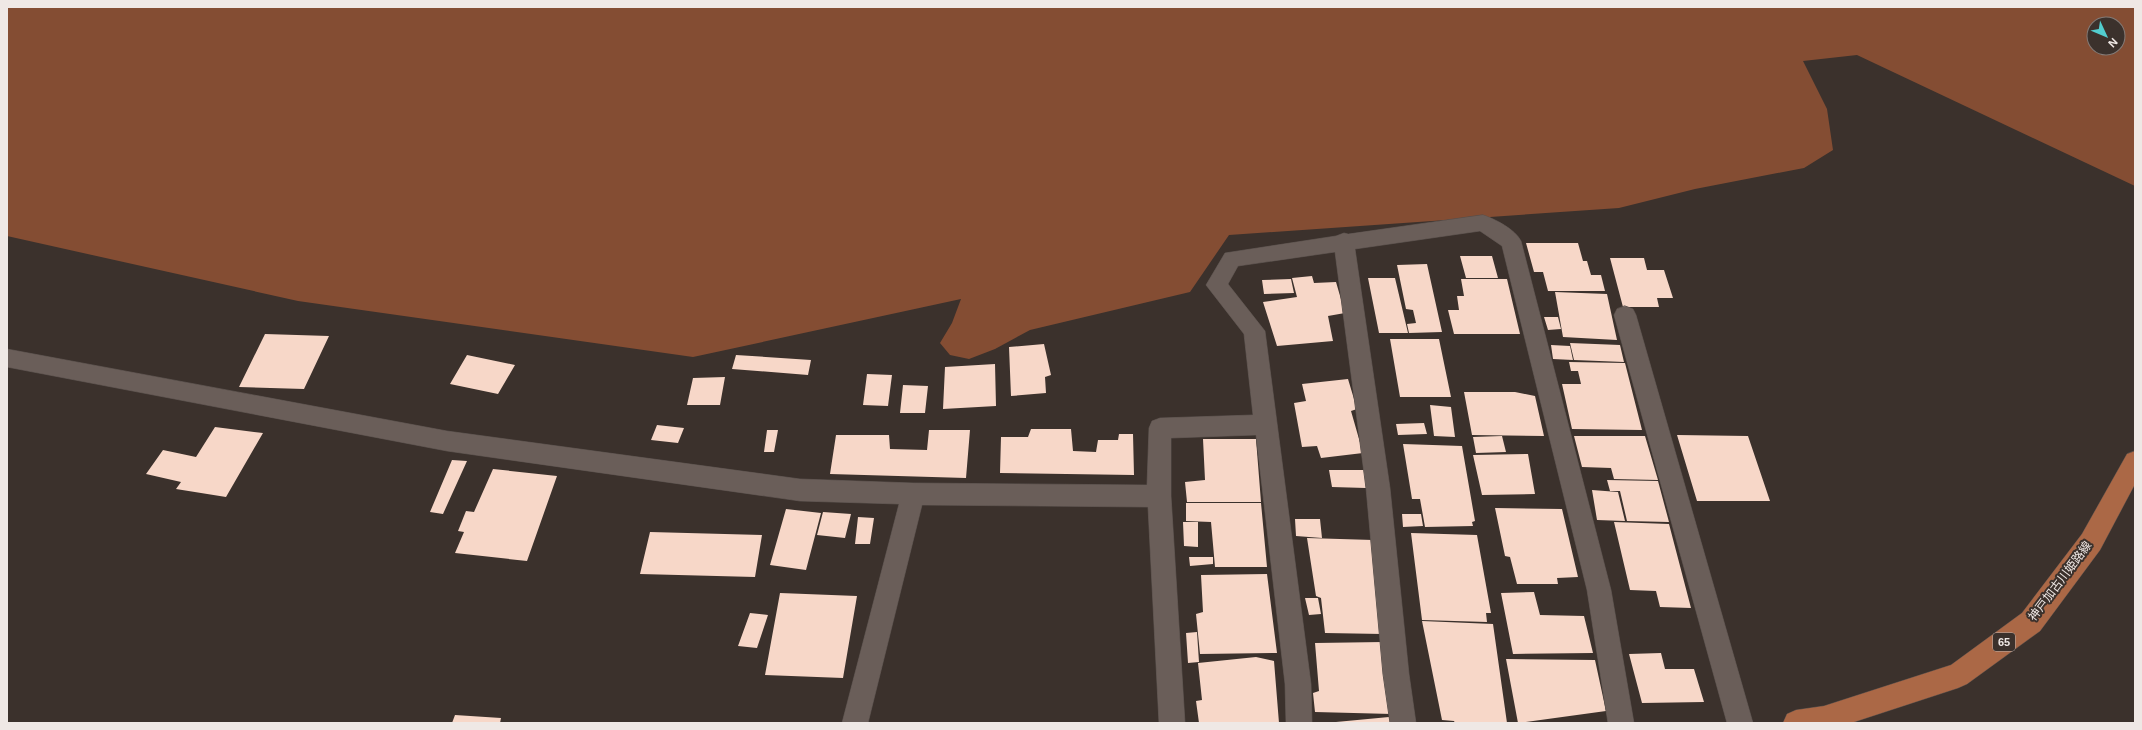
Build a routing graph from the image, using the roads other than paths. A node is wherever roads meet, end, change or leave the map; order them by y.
1 (1344, 241) junction
2 (1625, 315) dead end
3 (7, 358) edge
4 (1264, 425) junction
5 (2135, 461) edge
6 (913, 494) junction
7 (1159, 496) junction
8 (855, 723) edge
9 (1172, 723) edge
10 (1299, 723) edge
11 (1403, 723) edge
12 (1621, 723) edge
13 (1740, 723) edge
14 (1796, 723) edge

1 - 4 street
1 - 11 street
1 - 12 street
2 - 13 street
3 - 6 street
4 - 7 street
4 - 10 street
5 - 14 main road, 神戸加古川姫路線 / 65
6 - 7 street
6 - 8 street
7 - 9 street

